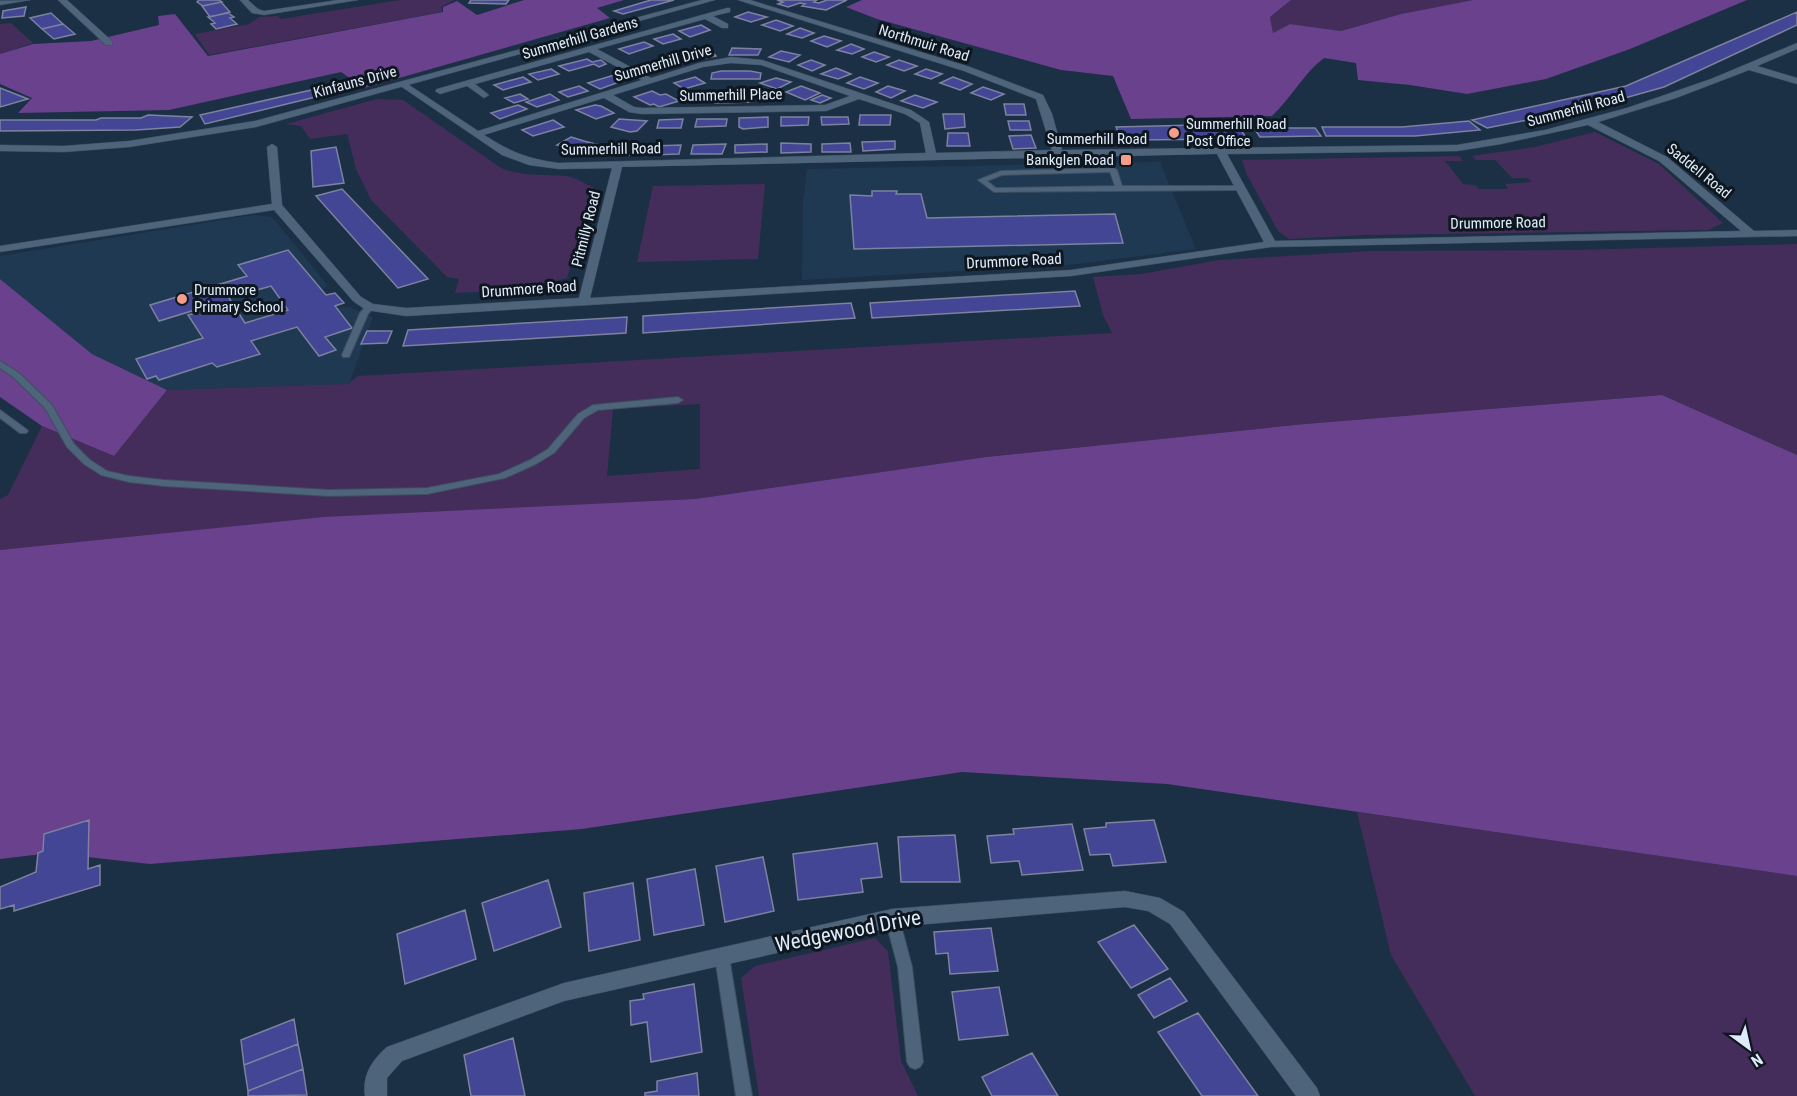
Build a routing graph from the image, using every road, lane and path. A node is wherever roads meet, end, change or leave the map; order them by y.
1 (26, 0) edge
2 (62, 0) edge
3 (244, 0) edge
4 (354, 0) edge
5 (711, 0) edge
6 (742, 0) edge
7 (0, 3) edge
8 (727, 10) dead end
9 (706, 16) junction
10 (725, 26) dead end
11 (110, 43) dead end
12 (1797, 46) edge
13 (590, 49) junction
14 (1750, 67) junction
15 (650, 81) junction
16 (1797, 81) edge
17 (468, 83) junction
18 (403, 85) junction
19 (440, 91) dead end
20 (484, 95) dead end
21 (606, 95) junction
22 (858, 96) junction
23 (1591, 122) junction
24 (477, 134) junction
25 (272, 147) dead end
26 (0, 148) edge
27 (1221, 152) junction
28 (1058, 153) junction
29 (932, 157) junction
30 (618, 164) junction
31 (1119, 188) junction
32 (1239, 188) junction
33 (278, 206) junction
34 (1797, 233) edge
35 (1751, 234) junction
36 (1271, 244) junction
37 (0, 249) edge
38 (584, 300) junction
39 (370, 307) junction
40 (346, 355) dead end
41 (0, 364) edge
42 (678, 400) dead end
43 (0, 413) edge
44 (23, 431) dead end
45 (892, 918) junction
46 (722, 957) junction
47 (915, 1062) dead end
48 (376, 1096) edge
49 (744, 1096) edge
50 (1309, 1096) edge

1 - 7 street
2 - 11 street
3 - 4 street
5 - 18 street, Kinfauns Drive
6 - 28 street, Northmuir Road
8 - 9 street, Summerhill Gardens
9 - 10 street
9 - 13 street, Summerhill Gardens
12 - 14 street, Summerhill Road
13 - 15 street
13 - 17 street, Summerhill Gardens
14 - 16 street
14 - 23 street, Summerhill Road
15 - 21 street, Summerhill Drive
15 - 22 street, Summerhill Drive
17 - 19 street, Summerhill Gardens
17 - 20 street
18 - 24 street, Summerhill Road
18 - 26 street, Kinfauns Drive
21 - 22 street, Summerhill Place
21 - 24 street, Summerhill Drive
22 - 29 street, Summerhill Drive
23 - 27 street, Summerhill Road
23 - 35 street, Saddell Road
24 - 30 street, Summerhill Road
25 - 33 street
27 - 28 street, Summerhill Road
27 - 32 street
28 - 29 street, Summerhill Road
29 - 30 street, Summerhill Road
30 - 38 street, Pitmilly Road
31 - 31 lane
31 - 32 lane
32 - 36 street
33 - 37 street
33 - 39 street
34 - 35 street, Drummore Road
35 - 36 street, Drummore Road
36 - 38 street, Drummore Road
38 - 39 street, Drummore Road
39 - 40 lane
41 - 42 lane
43 - 44 lane
45 - 46 street, Wedgewood Drive
45 - 47 lane
45 - 50 street, Wedgewood Drive
46 - 48 street, Wedgewood Drive
46 - 49 lane

